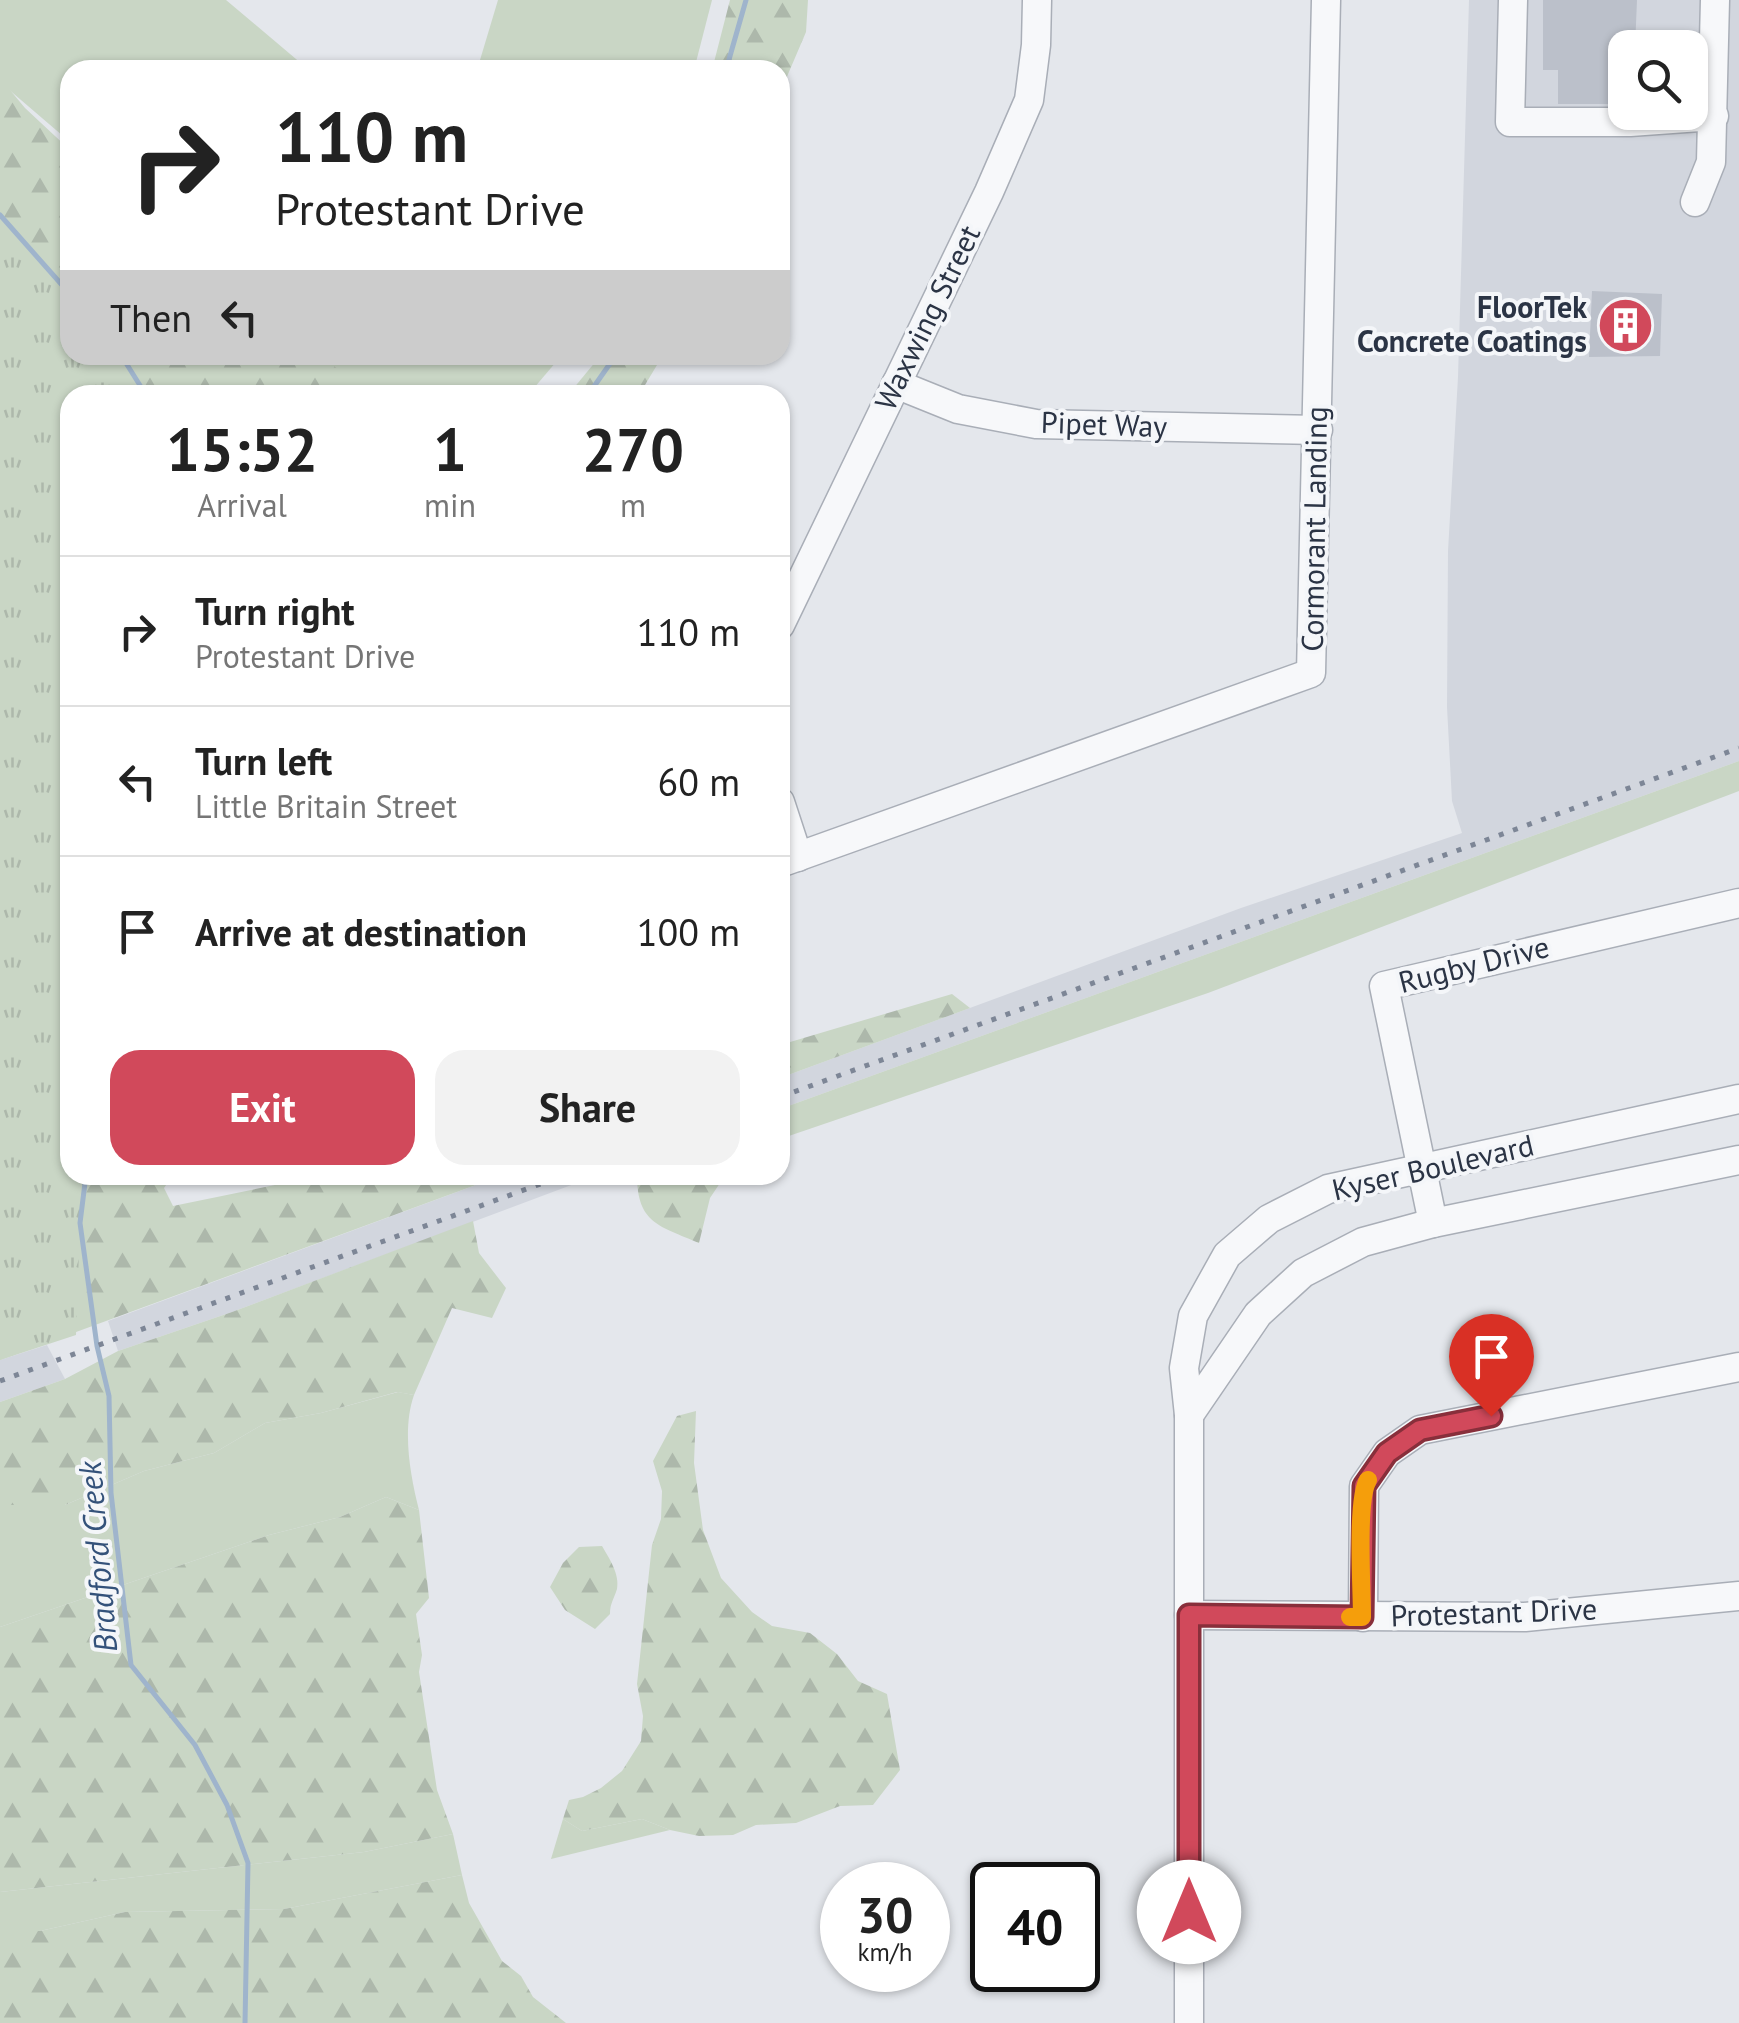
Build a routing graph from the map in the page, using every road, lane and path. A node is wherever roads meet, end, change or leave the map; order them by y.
1 (1037, 0) edge
2 (1326, 0) edge
3 (1514, 0) edge
4 (1715, 0) edge
5 (1714, 116) junction
6 (1695, 202) dead end
7 (896, 384) junction
8 (1318, 430) junction
9 (790, 604) edge
10 (790, 860) edge
11 (1739, 903) edge
12 (1739, 1099) edge
13 (1739, 1160) edge
14 (1424, 1168) junction
15 (1434, 1223) junction
16 (1739, 1367) edge
17 (1189, 1415) junction
18 (1739, 1596) edge
19 (1189, 1615) junction
20 (1362, 1617) junction
21 (1189, 2023) edge

1 - 7 street, Waxwing Street
2 - 8 street, Cormorant Landing
3 - 5 street
4 - 5 street
5 - 6 street
7 - 8 street, Pipet Way
7 - 9 street, Waxwing Street
8 - 10 street, Cormorant Landing
11 - 14 street, Rugby Drive
12 - 14 street, Kyser Boulevard
13 - 15 street, Kyser Boulevard
14 - 15 street, Rugby Drive
14 - 17 street, Kyser Boulevard
15 - 17 street, Kyser Boulevard
16 - 20 street
17 - 19 street
18 - 20 street, Protestant Drive
19 - 20 street, Protestant Drive
19 - 21 street

